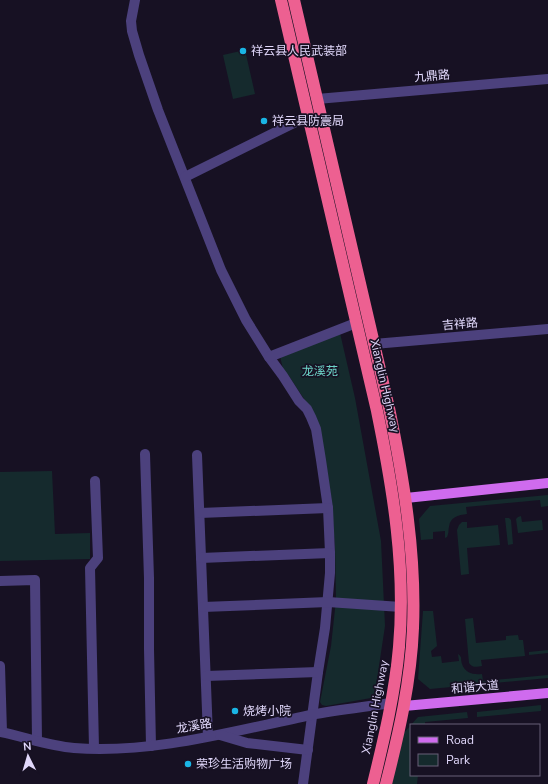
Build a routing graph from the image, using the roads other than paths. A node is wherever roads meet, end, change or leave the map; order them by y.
1 (135, 0) edge
2 (282, 0) edge
3 (294, 0) edge
4 (548, 79) edge
5 (317, 99) junction
6 (305, 101) junction
7 (308, 116) junction
8 (185, 177) junction
9 (356, 323) junction
10 (548, 329) edge
11 (374, 344) junction
12 (362, 346) junction
13 (269, 357) junction
14 (145, 454) dead end
15 (197, 454) dead end
16 (95, 481) dead end
17 (548, 483) edge
18 (406, 498) junction
19 (328, 508) junction
20 (200, 513) junction
21 (330, 553) junction
22 (201, 558) junction
23 (0, 581) edge
24 (328, 602) junction
25 (203, 607) junction
26 (401, 607) junction
27 (0, 666) edge
28 (318, 672) junction
29 (206, 676) junction
30 (548, 693) edge
31 (391, 703) junction
32 (404, 706) junction
33 (312, 715) junction
34 (1, 732) edge
35 (213, 735) junction
36 (37, 741) junction
37 (151, 746) junction
38 (94, 748) junction
39 (308, 750) junction
40 (303, 784) edge
41 (373, 784) edge
42 (386, 784) edge

1 - 8 street
2 - 6 highway, Xianglin Highway
3 - 5 highway, Xianglin Highway
4 - 5 street, 九鼎路
5 - 6 highway
5 - 11 highway, Xianglin Highway
6 - 7 highway, Xianglin Highway
7 - 8 street
7 - 9 highway, Xianglin Highway
8 - 13 street
9 - 12 highway, Xianglin Highway
9 - 13 street
10 - 11 street, 吉祥路
11 - 12 highway
11 - 18 highway, Xianglin Highway
12 - 26 highway, Xianglin Highway
13 - 19 street
14 - 37 street
15 - 20 street
16 - 38 street
17 - 18 main road
18 - 32 highway, Xianglin Highway
19 - 20 street
19 - 21 street
20 - 22 street
21 - 22 street
21 - 24 street
22 - 25 street
23 - 36 street
24 - 25 street
24 - 26 street
24 - 28 street
25 - 29 street
26 - 31 highway, Xianglin Highway
27 - 34 street
28 - 29 street
28 - 33 street
29 - 35 street
30 - 32 main road, 和谐大道
31 - 32 highway
31 - 33 street, 龙溪路
31 - 41 highway, Xianglin Highway
32 - 42 highway, Xianglin Highway
33 - 35 street, 龙溪路
33 - 39 street
34 - 36 street, 龙溪路
35 - 37 street, 龙溪路
35 - 39 street
36 - 38 street, 龙溪路
37 - 38 street, 龙溪路
39 - 40 street

